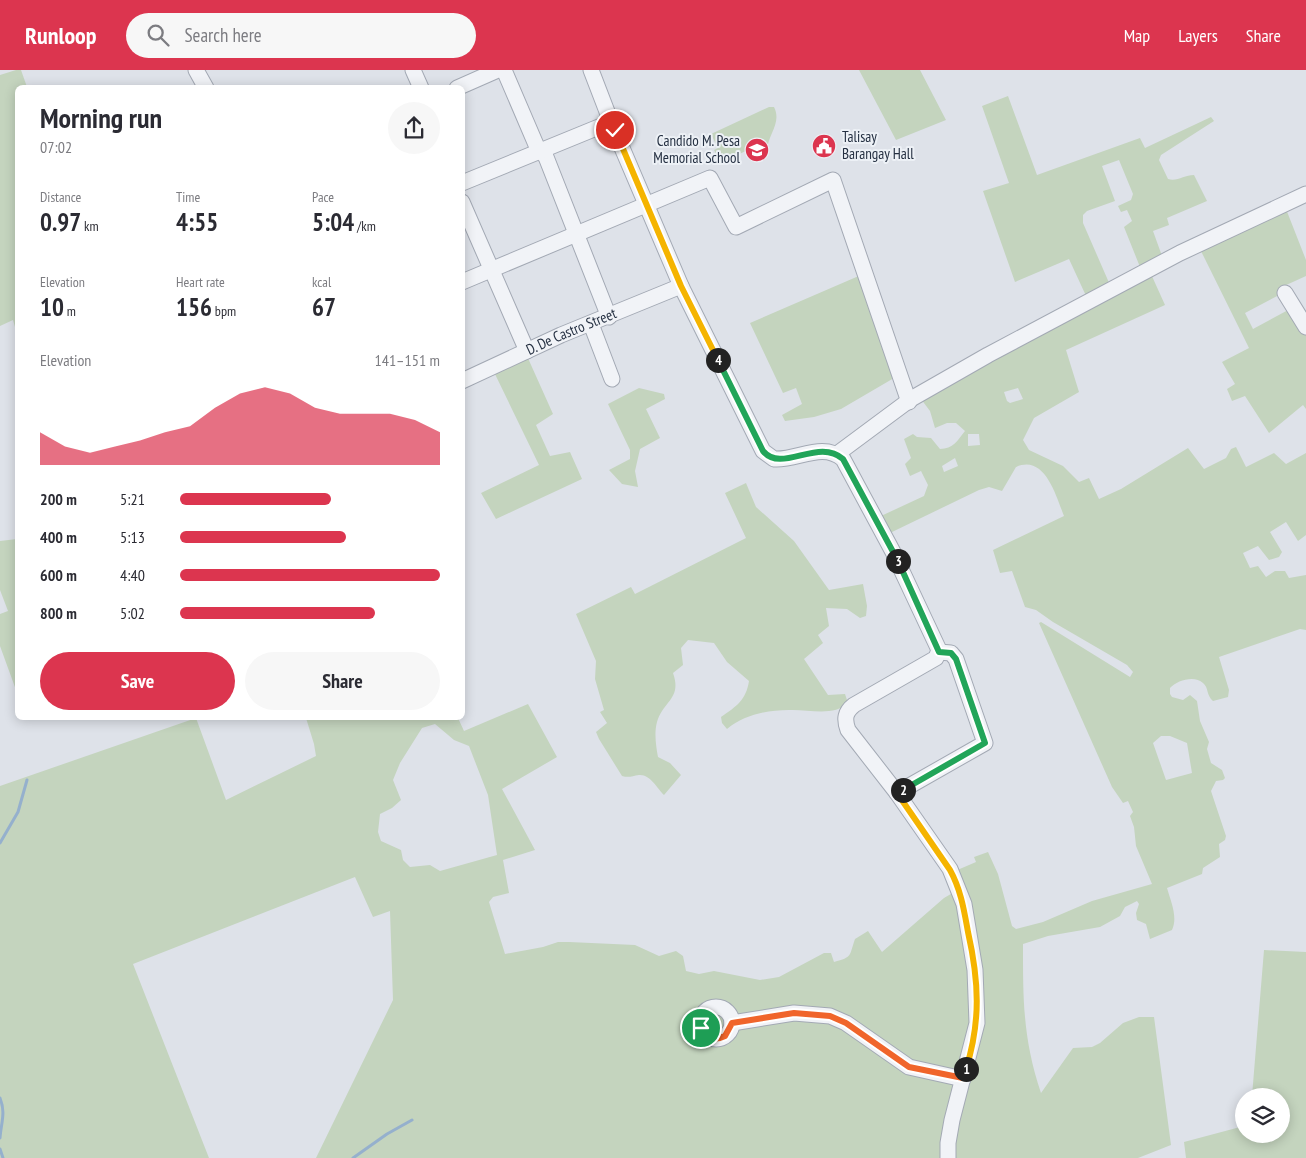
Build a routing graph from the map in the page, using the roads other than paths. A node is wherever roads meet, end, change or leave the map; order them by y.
1 (196, 70) edge
2 (413, 70) edge
3 (498, 70) edge
4 (504, 70) edge
5 (591, 70) edge
6 (204, 85) edge
7 (420, 85) edge
8 (464, 85) edge
9 (611, 122) junction
10 (541, 152) junction
11 (465, 182) edge
12 (1306, 194) edge
13 (648, 205) junction
14 (465, 209) edge
15 (575, 235) junction
16 (491, 270) junction
17 (465, 281) edge
18 (681, 286) junction
19 (1285, 293) dead end
20 (608, 317) junction
21 (591, 324) junction
22 (1306, 327) edge
23 (527, 350) junction
24 (612, 379) dead end
25 (465, 380) edge
26 (908, 402) junction
27 (837, 454) junction
28 (939, 652) junction
29 (897, 793) junction
30 (732, 1023) dead end
31 (963, 1078) junction
32 (948, 1158) edge

1 - 6 street
2 - 7 street
3 - 8 street
4 - 10 street
5 - 9 street
9 - 10 street
9 - 13 street
10 - 11 street
10 - 15 street
12 - 26 street
13 - 15 street
13 - 18 street
13 - 26 street
14 - 16 street
15 - 16 street
15 - 20 street
16 - 17 street
16 - 23 street
18 - 20 street, D. De Castro Street
18 - 27 street
19 - 22 street
20 - 21 street, D. De Castro Street
21 - 23 street, D. De Castro Street
21 - 24 street
23 - 25 street, D. De Castro Street
26 - 27 street
27 - 28 street
28 - 29 street
28 - 29 street
29 - 31 street
30 - 31 street
31 - 32 street

